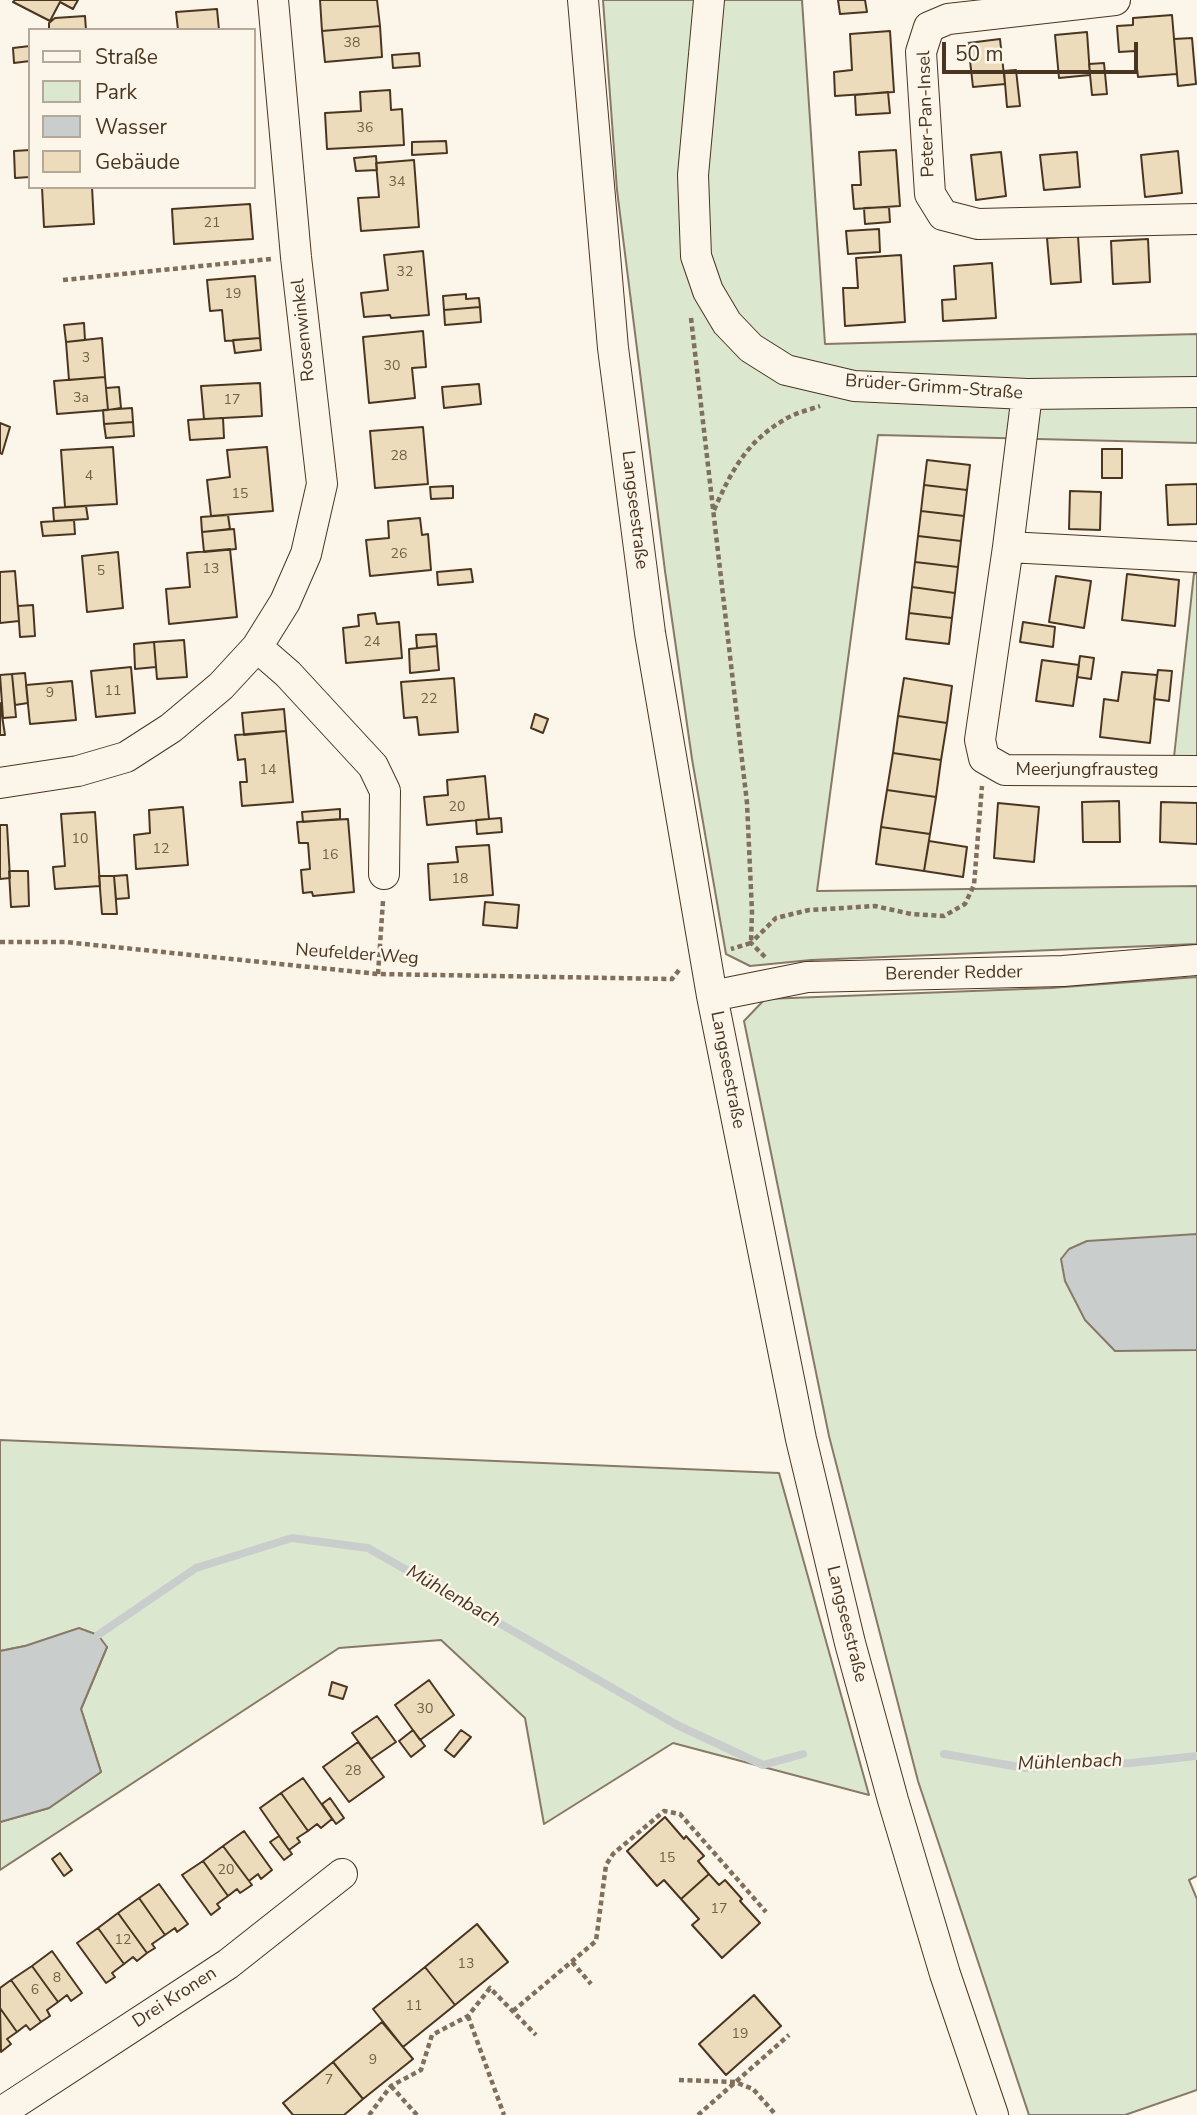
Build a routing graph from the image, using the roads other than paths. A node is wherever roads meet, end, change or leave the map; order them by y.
1 (273, 0) edge
2 (583, 0) edge
3 (709, 0) edge
4 (1115, 0) edge
5 (1197, 219) edge
6 (1197, 392) edge
7 (1027, 394) junction
8 (1008, 547) junction
9 (1197, 557) edge
10 (257, 647) junction
11 (1197, 771) edge
12 (0, 783) edge
13 (384, 874) road end
14 (1197, 960) edge
15 (712, 996) junction
16 (342, 1874) dead end
17 (0, 2113) edge
18 (993, 2115) edge

1 - 10 street, Rosenwinkel
2 - 15 street, Langseestraße
3 - 7 street, Brüder-Grimm-Straße
4 - 5 street, Peter-Pan-Insel
6 - 7 street, Brüder-Grimm-Straße
7 - 8 street
8 - 9 street
8 - 11 street, Meerjungfrausteg
10 - 12 street, Rosenwinkel
10 - 13 street
14 - 15 street, Berender Redder
15 - 18 street, Langseestraße
16 - 17 street, Drei Kronen

